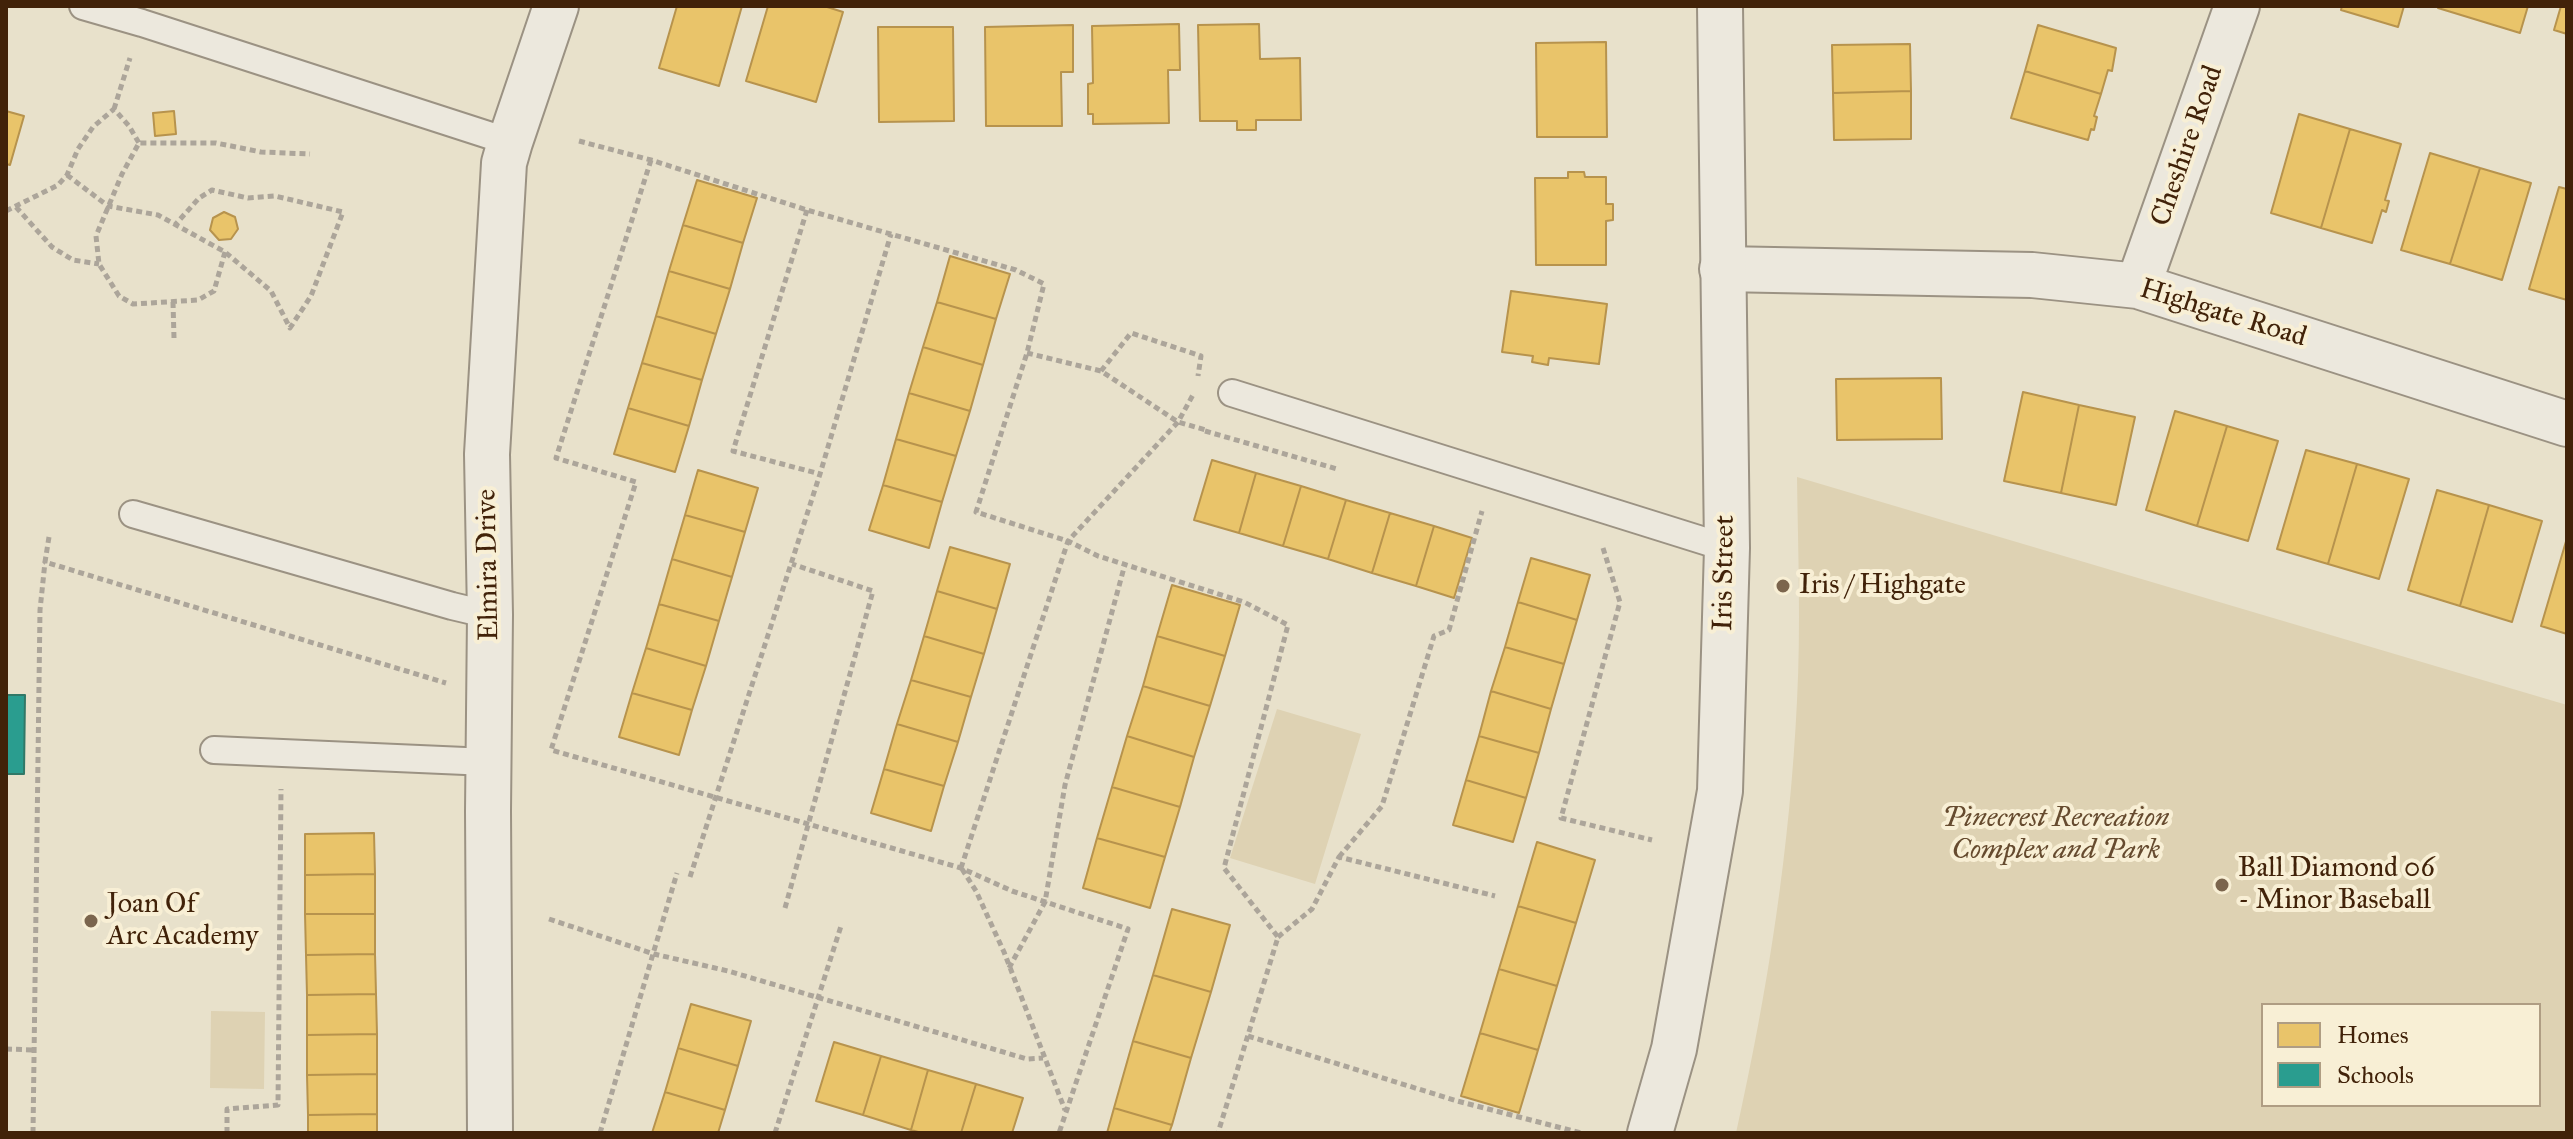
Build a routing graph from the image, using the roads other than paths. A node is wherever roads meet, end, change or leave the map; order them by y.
1 (83, 6) edge
2 (556, 6) edge
3 (1720, 6) edge
4 (2237, 6) edge
5 (510, 142) junction
6 (1722, 269) junction
7 (2138, 286) junction
8 (1232, 393) road end
9 (2567, 424) edge
10 (133, 514) dead end
11 (1727, 548) junction
12 (490, 615) junction
13 (214, 750) dead end
14 (488, 762) junction
15 (490, 1133) edge
16 (1650, 1133) edge

1 - 5 lane
2 - 5 street, Elmira Drive
3 - 6 street, Iris Street
4 - 7 street, Cheshire Road
5 - 12 street, Elmira Drive
6 - 7 street, Highgate Road
6 - 11 street, Iris Street
7 - 9 street, Highgate Road
8 - 11 lane
10 - 12 lane
11 - 16 street, Iris Street
12 - 14 street, Elmira Drive
13 - 14 lane
14 - 15 street, Elmira Drive

